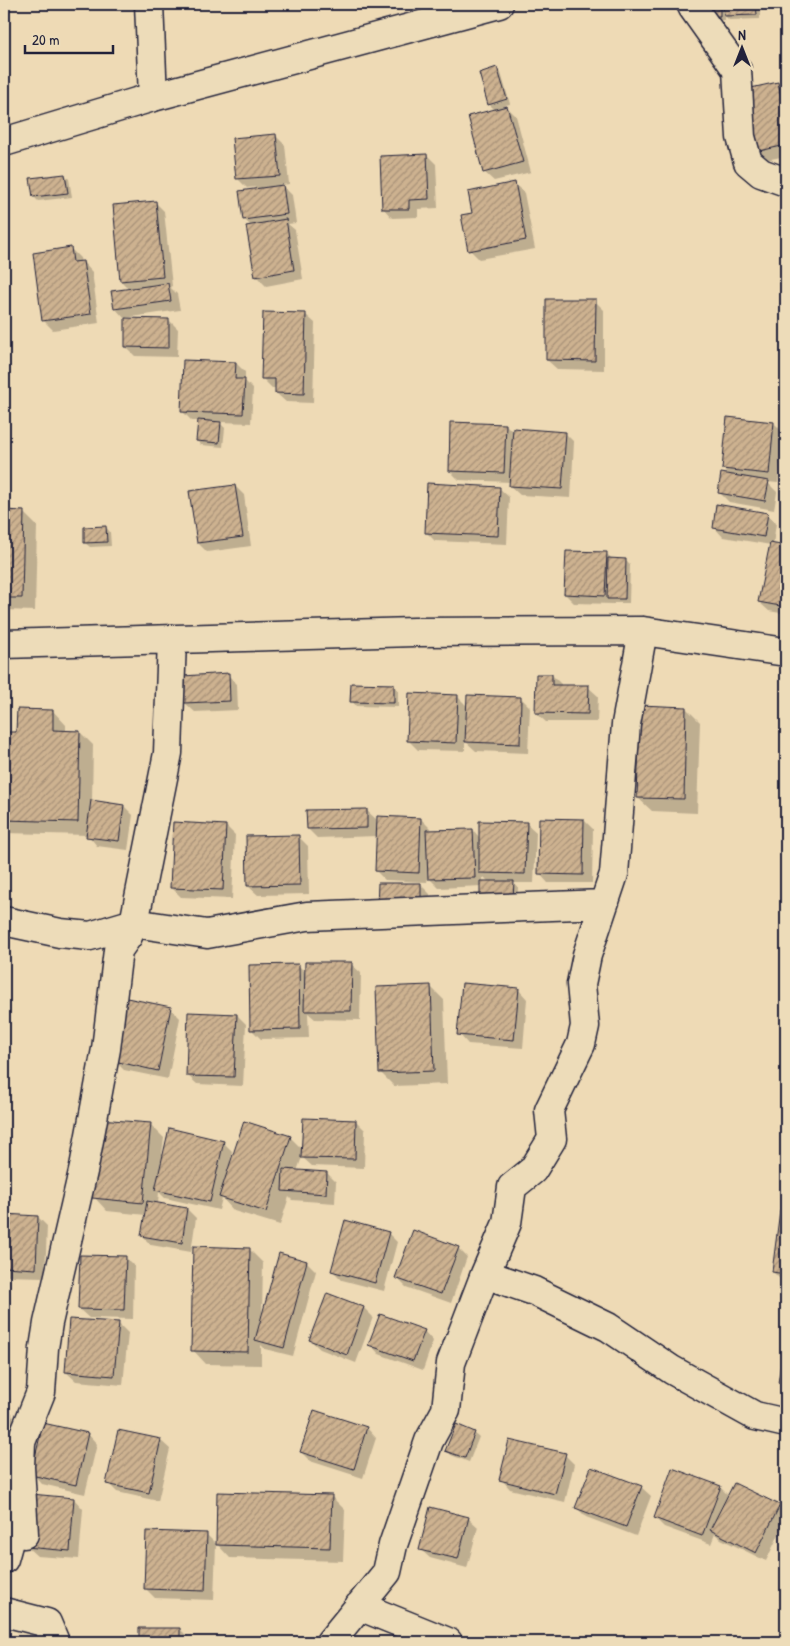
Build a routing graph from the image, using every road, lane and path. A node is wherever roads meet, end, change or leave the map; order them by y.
1 (149, 4) edge
2 (499, 4) edge
3 (691, 4) edge
4 (448, 11) edge
5 (153, 97) junction
6 (4, 142) edge
7 (786, 182) edge
8 (643, 631) junction
9 (172, 639) junction
10 (4, 644) edge
11 (786, 652) edge
12 (603, 904) junction
13 (4, 921) edge
14 (134, 923) junction
15 (485, 1274) junction
16 (786, 1422) edge
17 (4, 1559) edge
18 (359, 1606) junction
19 (4, 1612) edge
20 (55, 1642) edge
21 (330, 1642) edge
22 (448, 1642) edge

1 - 5 street
2 - 4 street
3 - 7 street
4 - 5 street
5 - 6 street
8 - 9 street
8 - 11 street
8 - 12 street
9 - 10 street
9 - 14 street
12 - 14 street
12 - 15 street
13 - 14 street
14 - 17 street
15 - 16 street
15 - 18 street
18 - 21 street
18 - 22 street
19 - 20 street

